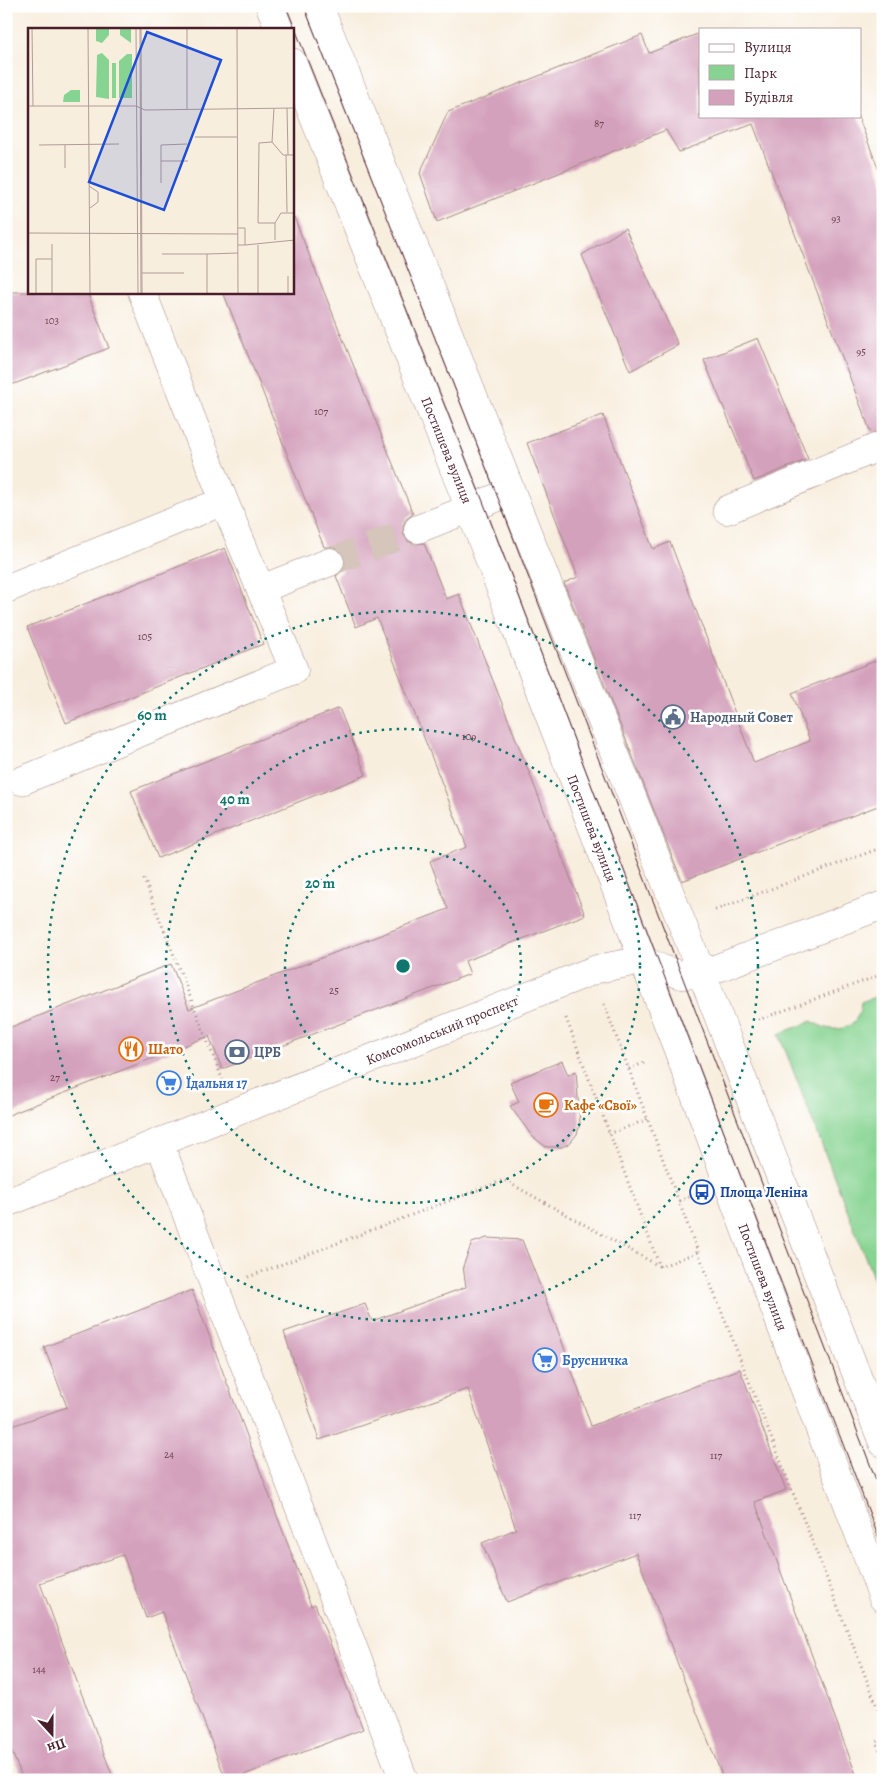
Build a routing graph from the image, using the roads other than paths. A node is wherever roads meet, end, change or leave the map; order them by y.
1 (270, 6) edge
2 (319, 6) edge
3 (279, 28) edge
4 (294, 67) edge
5 (143, 294) edge
6 (883, 445) edge
7 (511, 492) junction
8 (224, 501) junction
9 (470, 510) junction
10 (727, 510) dead end
11 (418, 529) tunnel mouth
12 (330, 562) tunnel mouth
13 (6, 589) edge
14 (261, 589) junction
15 (21, 781) dead end
16 (883, 905) edge
17 (642, 960) junction
18 (702, 974) junction
19 (158, 1142) junction
20 (6, 1203) edge
21 (883, 1443) edge
22 (883, 1598) edge
23 (404, 1780) edge

1 - 3 street
2 - 7 street
4 - 9 street, Постишева вулиця
5 - 8 street
6 - 10 street
7 - 9 street
7 - 18 street
8 - 13 street
8 - 14 street
9 - 11 street
9 - 17 street, Постишева вулиця
12 - 14 street
14 - 15 street
16 - 18 street
17 - 18 street
17 - 19 street, Комсомольський проспект
17 - 22 street, Постишева вулиця
18 - 21 street
19 - 20 street, Комсомольський проспект
19 - 23 street

